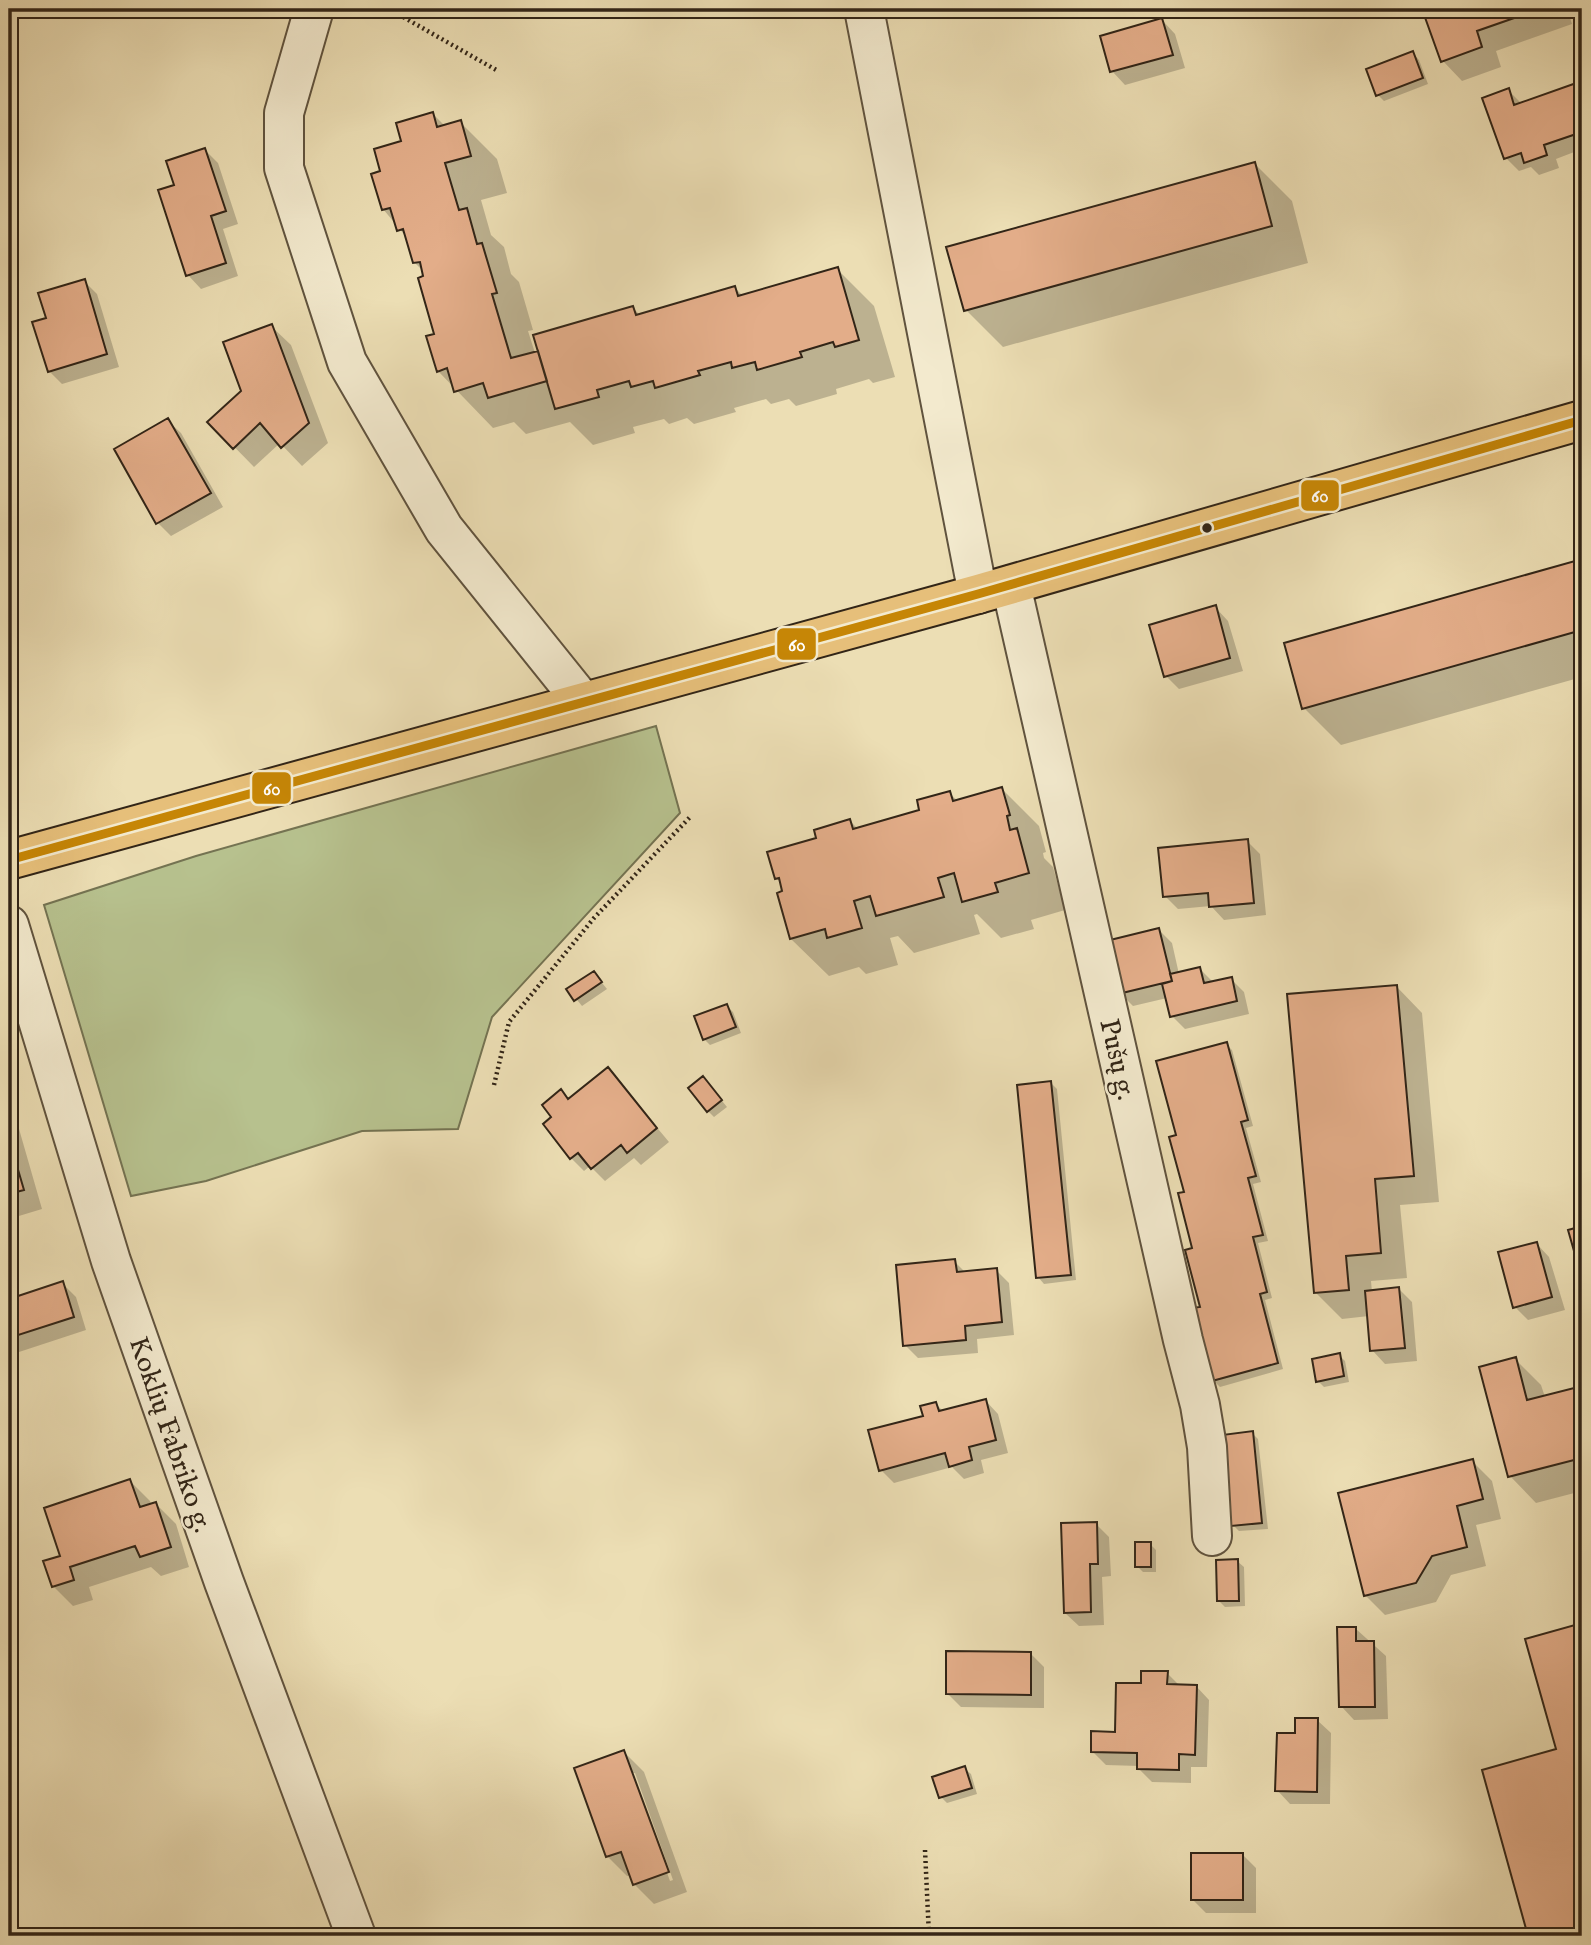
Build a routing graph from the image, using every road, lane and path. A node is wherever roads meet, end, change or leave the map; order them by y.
1 (314, 9) edge
2 (389, 9) edge
3 (864, 9) edge
4 (499, 71) dead end
5 (1582, 420) edge
6 (994, 589) junction
7 (583, 702) junction
8 (691, 816) dead end
9 (9, 860) edge
10 (9, 925) edge
11 (494, 1085) dead end
12 (1212, 1536) dead end
13 (925, 1850) dead end
14 (356, 1936) edge
15 (929, 1936) edge

1 - 7 street
2 - 4 path
3 - 6 street, Pušų g.
5 - 6 main road
6 - 7 main road
6 - 12 street, Pušų g.
7 - 9 main road
8 - 11 path
10 - 14 street, Koklių Fabriko g.
13 - 15 path

